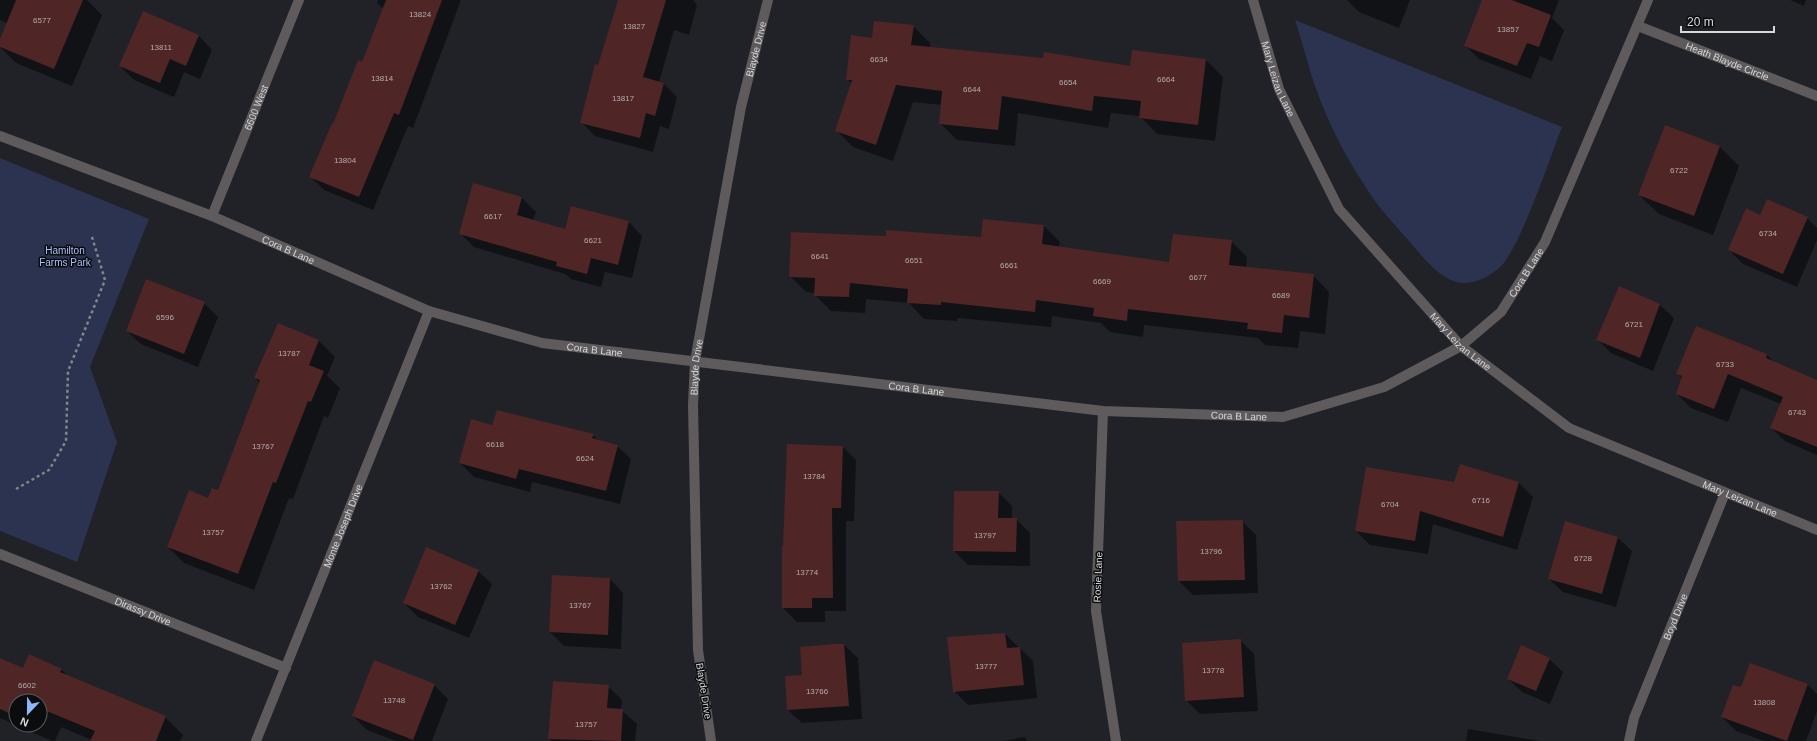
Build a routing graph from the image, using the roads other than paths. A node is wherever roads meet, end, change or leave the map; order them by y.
1 (299, 0) edge
2 (768, 0) edge
3 (1253, 0) edge
4 (1648, 0) edge
5 (1638, 26) junction
6 (1817, 96) edge
7 (0, 136) edge
8 (212, 216) junction
9 (429, 311) junction
10 (1461, 346) junction
11 (695, 361) junction
12 (1103, 411) junction
13 (1725, 493) junction
14 (1817, 530) edge
15 (0, 554) edge
16 (286, 668) junction
17 (256, 741) edge
18 (711, 741) edge
19 (1116, 741) edge
20 (1629, 741) edge

1 - 8 street, 6600 West
2 - 11 street, Blayde Drive
3 - 10 street, Mary Leizan Lane
4 - 5 street, Cora B Lane
5 - 6 street, Heath Blayde Circle
5 - 10 street, Cora B Lane
7 - 8 street, Cora B Lane
8 - 9 street, Cora B Lane
9 - 11 street, Cora B Lane
9 - 16 street, Monte Joseph Drive
10 - 12 street, Cora B Lane
10 - 13 street, Mary Leizan Lane
11 - 12 street, Cora B Lane
11 - 18 street, Blayde Drive
12 - 19 street, Rosie Lane
13 - 14 street, Mary Leizan Lane
13 - 20 street, Boyd Drive
15 - 16 street, Dirassy Drive
16 - 17 street, Monte Joseph Drive

